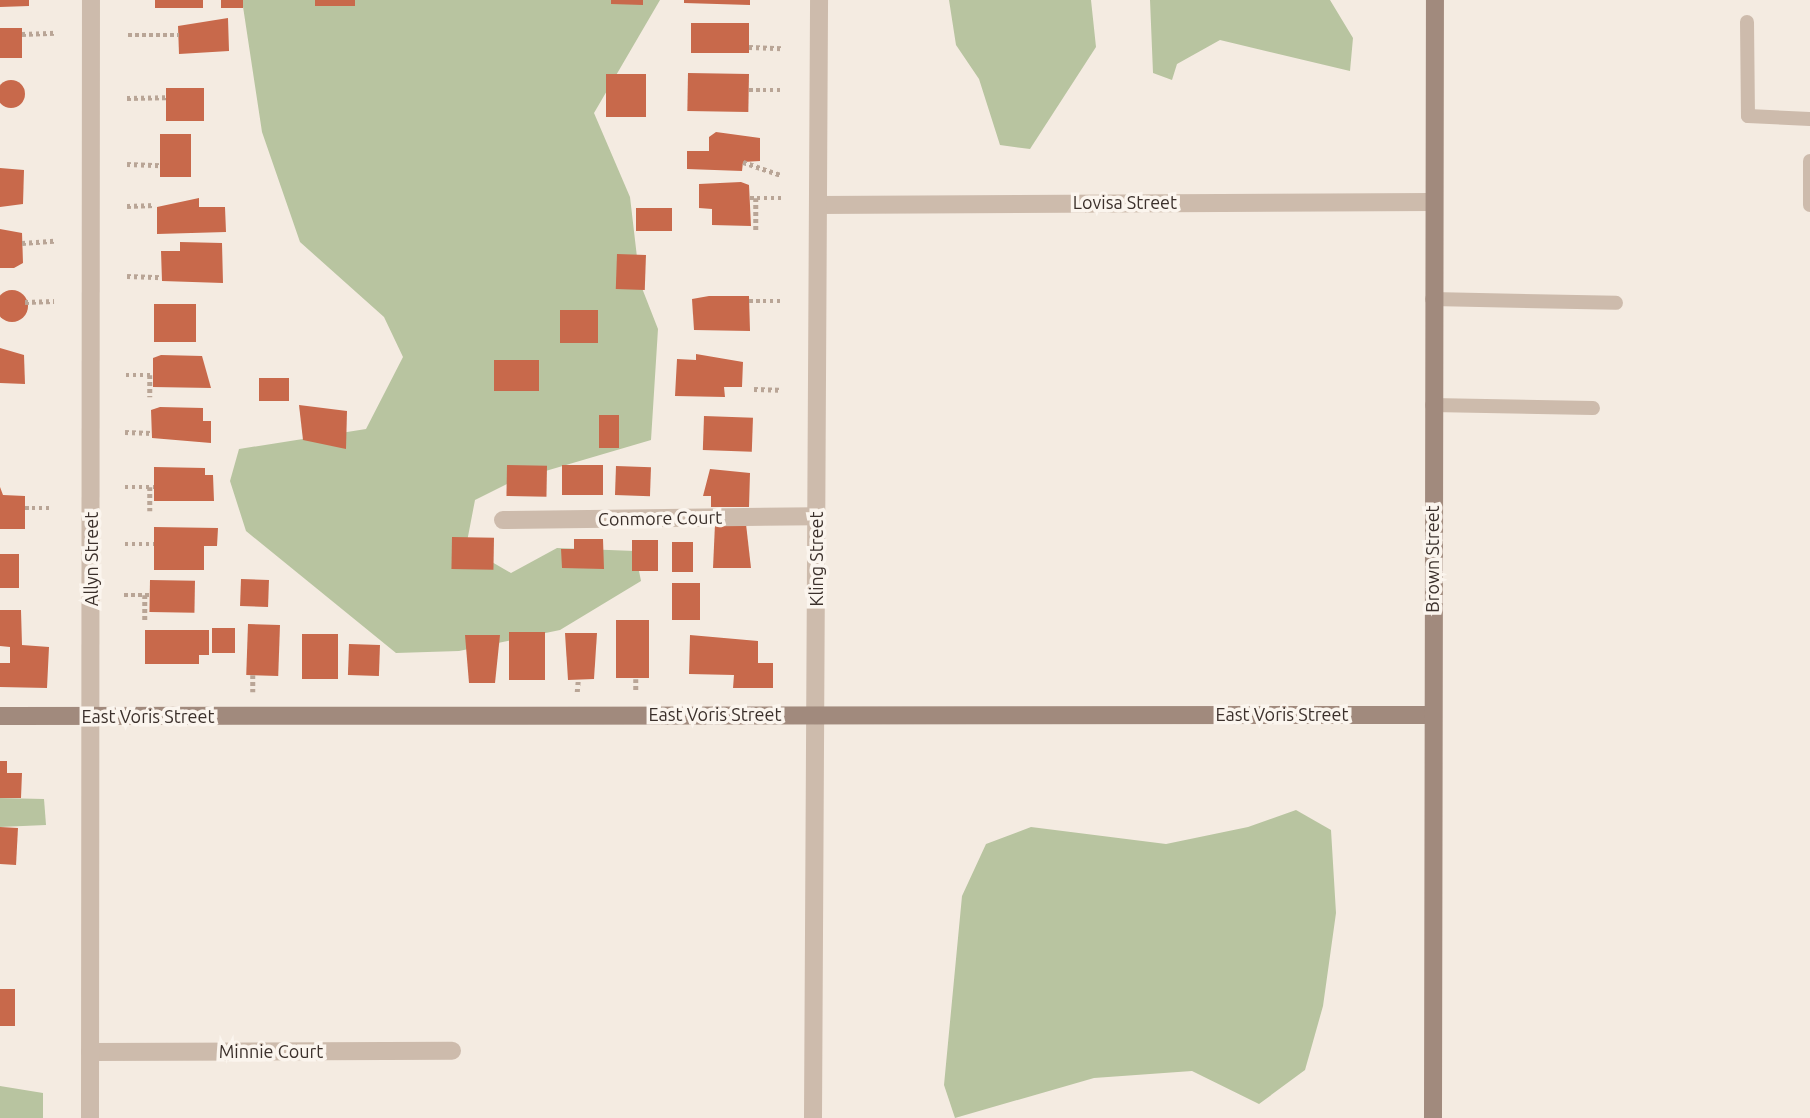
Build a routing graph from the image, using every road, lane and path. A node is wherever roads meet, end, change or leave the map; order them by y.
1 (91, 0) edge
2 (819, 0) edge
3 (1435, 0) edge
4 (1747, 22) dead end
5 (55, 33) dead end
6 (22, 34) dead end
7 (128, 35) dead end
8 (178, 35) dead end
9 (748, 47) dead end
10 (782, 48) dead end
11 (749, 90) dead end
12 (781, 90) dead end
13 (166, 97) dead end
14 (127, 98) dead end
15 (1810, 119) edge
16 (1810, 161) edge
17 (743, 162) dead end
18 (127, 164) dead end
19 (161, 165) dead end
20 (780, 174) dead end
21 (781, 198) dead end
22 (1432, 202) junction
23 (155, 205) dead end
24 (818, 205) junction
25 (1810, 205) edge
26 (127, 206) dead end
27 (756, 231) dead end
28 (54, 241) dead end
29 (22, 243) dead end
30 (127, 276) dead end
31 (162, 277) dead end
32 (1432, 299) junction
33 (54, 301) dead end
34 (749, 301) dead end
35 (780, 301) dead end
36 (25, 302) dead end
37 (1616, 303) dead end
38 (126, 375) dead end
39 (754, 389) dead end
40 (779, 390) dead end
41 (150, 397) dead end
42 (1432, 404) junction
43 (1593, 408) dead end
44 (125, 432) dead end
45 (152, 433) dead end
46 (125, 487) dead end
47 (24, 508) dead end
48 (53, 508) dead end
49 (150, 511) dead end
50 (816, 516) junction
51 (503, 520) dead end
52 (125, 544) dead end
53 (154, 544) dead end
54 (124, 596) dead end
55 (145, 620) dead end
56 (253, 676) dead end
57 (636, 679) dead end
58 (578, 680) dead end
59 (253, 692) dead end
60 (577, 692) dead end
61 (636, 692) dead end
62 (817, 714) junction
63 (1431, 715) junction
64 (0, 716) edge
65 (93, 716) junction
66 (452, 1051) dead end
67 (90, 1052) junction
68 (90, 1118) edge
69 (813, 1118) edge
70 (1433, 1118) edge

1 - 65 street, Allyn Street
2 - 24 street, Kling Street
3 - 22 street, Brown Street
4 - 15 lane
5 - 6 path
7 - 8 path
9 - 10 path
11 - 12 path
13 - 14 path
16 - 25 lane
17 - 20 path
18 - 19 path
21 - 27 path
22 - 24 street, Lovisa Street
22 - 32 street, Brown Street
23 - 26 path
24 - 50 street, Kling Street
28 - 29 path
30 - 31 path
32 - 37 lane
32 - 42 street, Brown Street
33 - 36 path
34 - 35 path
38 - 41 path
39 - 40 path
42 - 43 lane
42 - 63 street, Brown Street
44 - 45 path
46 - 49 path
47 - 48 path
50 - 51 street, Conmore Court
50 - 62 street, Kling Street
52 - 53 path
54 - 55 path
56 - 59 path
57 - 61 path
58 - 60 path
62 - 63 street, East Voris Street
62 - 65 street, East Voris Street
62 - 69 street, Kling Street
63 - 70 street, Brown Street
64 - 65 street, East Voris Street
65 - 67 street, Allyn Street
66 - 67 street, Minnie Court
67 - 68 street, Allyn Street

